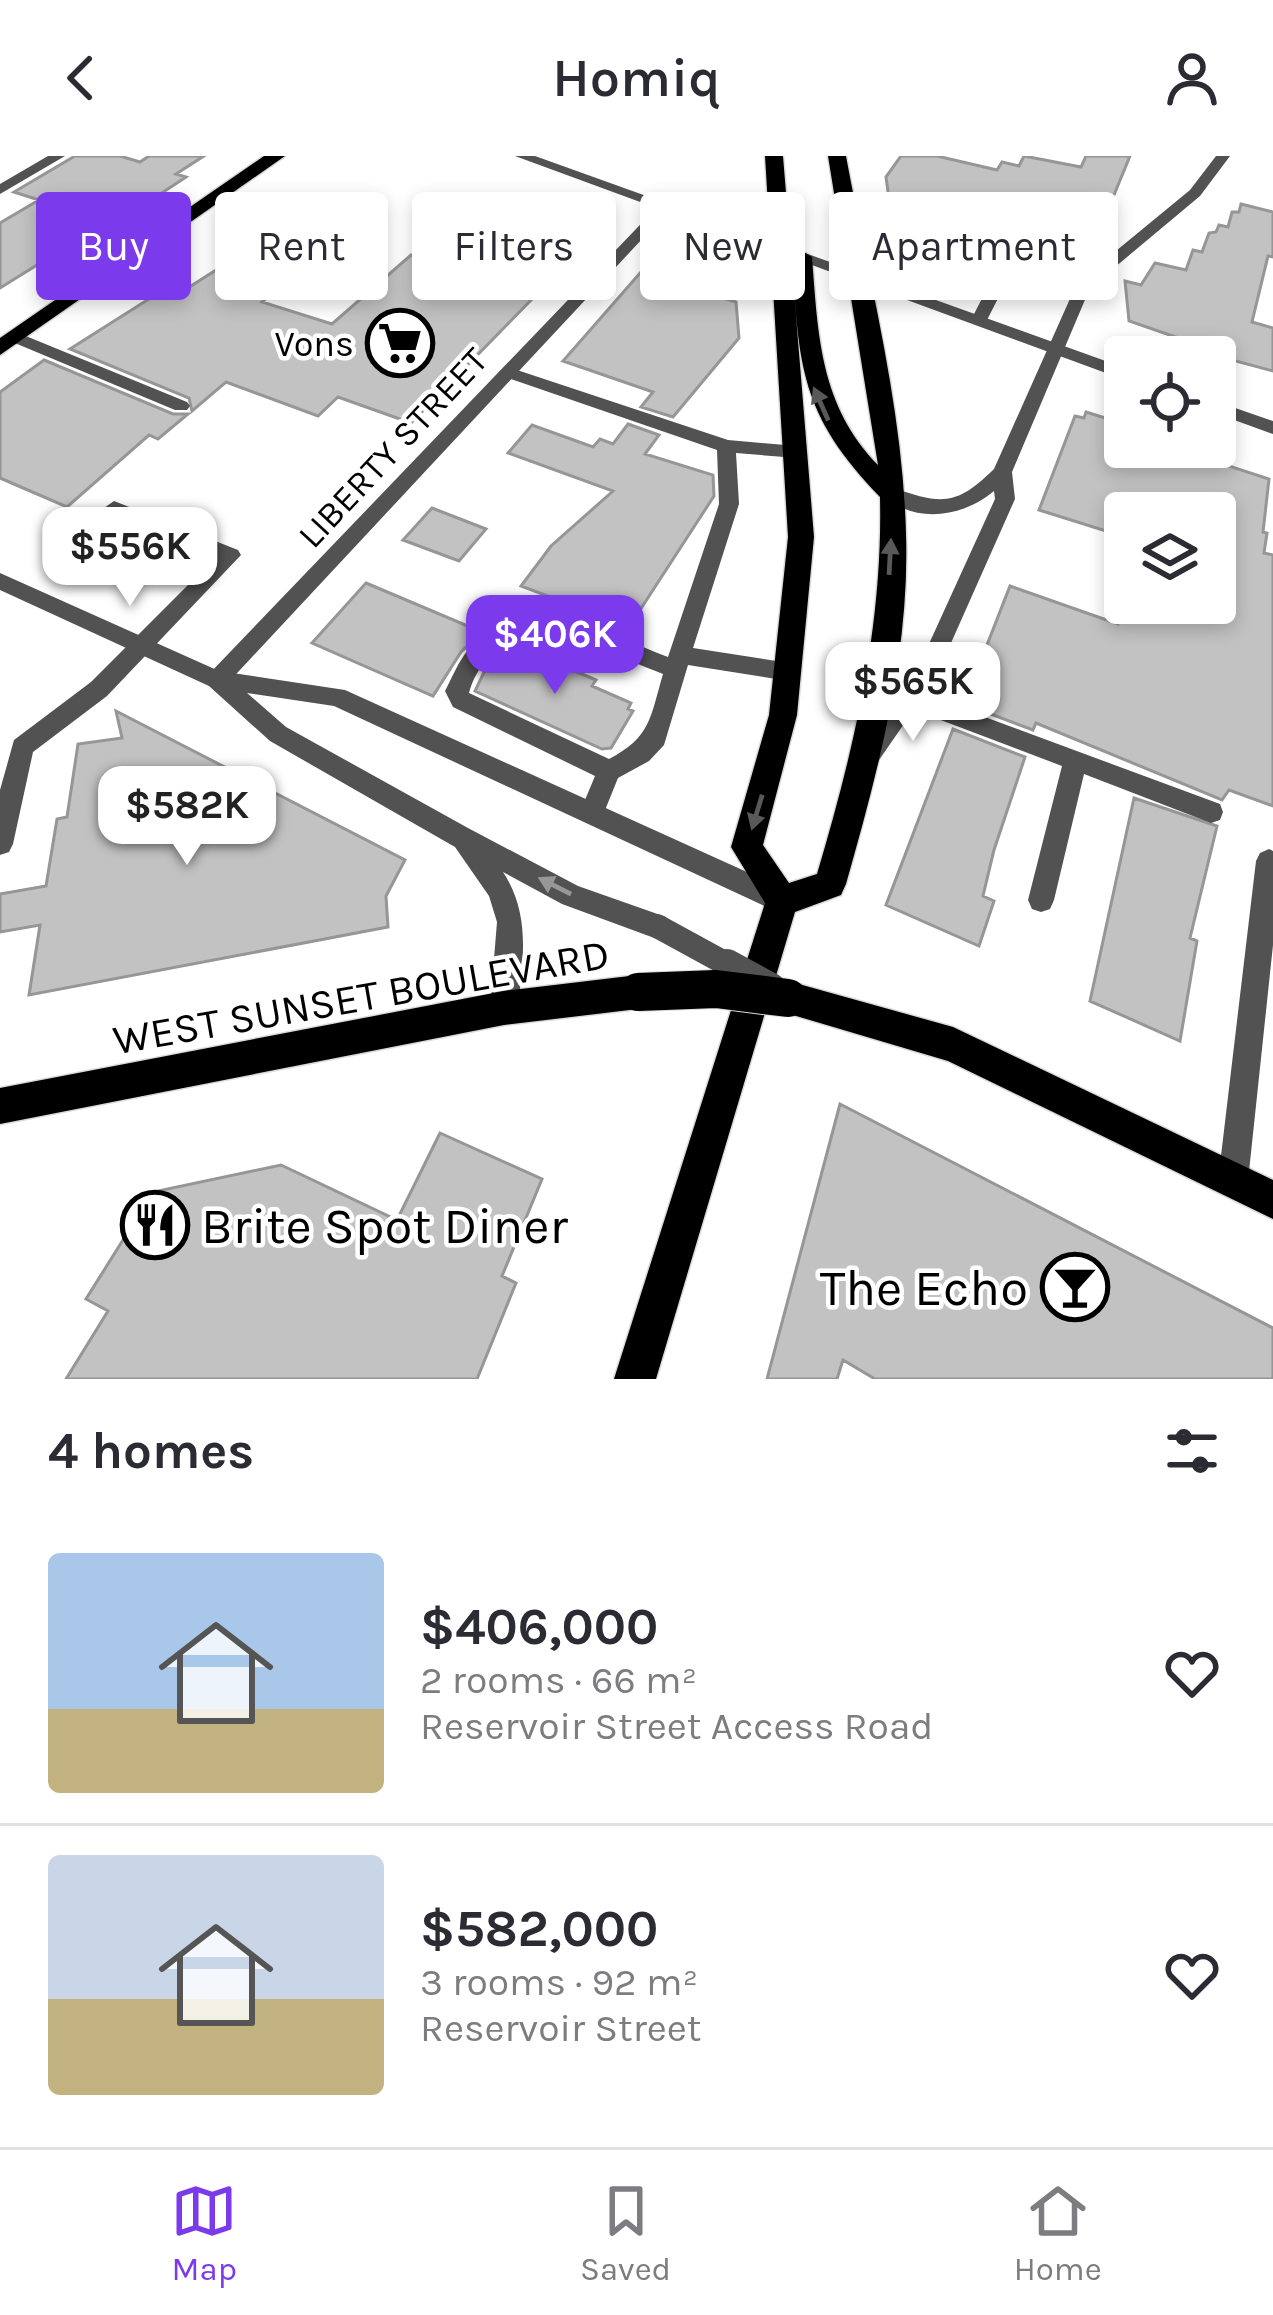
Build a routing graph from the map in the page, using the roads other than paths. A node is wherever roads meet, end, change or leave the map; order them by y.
1 (58, 156) edge
2 (276, 156) edge
3 (524, 156) edge
4 (774, 156) edge
5 (837, 156) edge
6 (1223, 156) edge
7 (0, 190) edge
8 (780, 192) edge
9 (843, 192) edge
10 (640, 198) edge
11 (640, 233) edge
12 (792, 300) edge
13 (799, 300) edge
14 (861, 300) edge
15 (921, 300) edge
16 (989, 300) edge
17 (979, 320) junction
18 (8, 343) edge
19 (1056, 349) junction
20 (1104, 366) edge
21 (508, 372) junction
22 (181, 406) dead end
23 (1236, 414) edge
24 (1273, 428) edge
25 (725, 446) junction
26 (797, 452) junction
27 (1002, 472) junction
28 (892, 495) junction
29 (114, 508) dead end
30 (0, 581) edge
31 (144, 647) junction
32 (678, 662) junction
33 (789, 672) junction
34 (217, 680) junction
35 (909, 698) junction
36 (868, 757) junction
37 (1075, 760) junction
38 (609, 771) junction
39 (592, 812) junction
40 (1211, 812) dead end
41 (458, 836) junction
42 (0, 844) edge
43 (1269, 861) dead end
44 (1041, 900) dead end
45 (782, 901) junction
46 (788, 998) junction
47 (504, 1008) junction
48 (0, 1106) edge
49 (1233, 1180) junction
50 (1273, 1200) edge
51 (635, 1379) edge

1 - 7 street
2 - 18 main road
3 - 10 street
4 - 8 main road
5 - 9 main road
6 - 19 street
11 - 21 street, LIBERTY STREET
12 - 26 main road
28 -> 13 main road
14 - 28 main road
15 - 17 street
16 - 17 street
17 - 19 street
18 - 22 street
19 - 20 street
19 - 27 street
21 - 25 street
21 - 34 street, LIBERTY STREET
23 - 24 street
25 - 26 street
25 - 32 street
26 - 33 main road
27 - 28 street
27 - 35 street
36 -> 28 main road
29 - 31 street
30 - 31 street
31 - 34 street
31 - 42 street
32 - 33 street
32 - 38 street
32 - 38 street
33 -> 45 main road
34 - 39 street
34 - 41 street
35 - 36 street
35 - 37 street
36 - 45 main road
37 - 40 street
37 - 44 street
38 - 39 street
39 - 45 street
46 -> 41 street, bridge
41 - 47 street
43 - 49 street
45 - 51 main road
46 - 47 main road, WEST SUNSET BOULEVARD, bridge
46 - 49 main road, WEST SUNSET BOULEVARD
47 - 48 main road, WEST SUNSET BOULEVARD
49 - 50 main road, WEST SUNSET BOULEVARD

